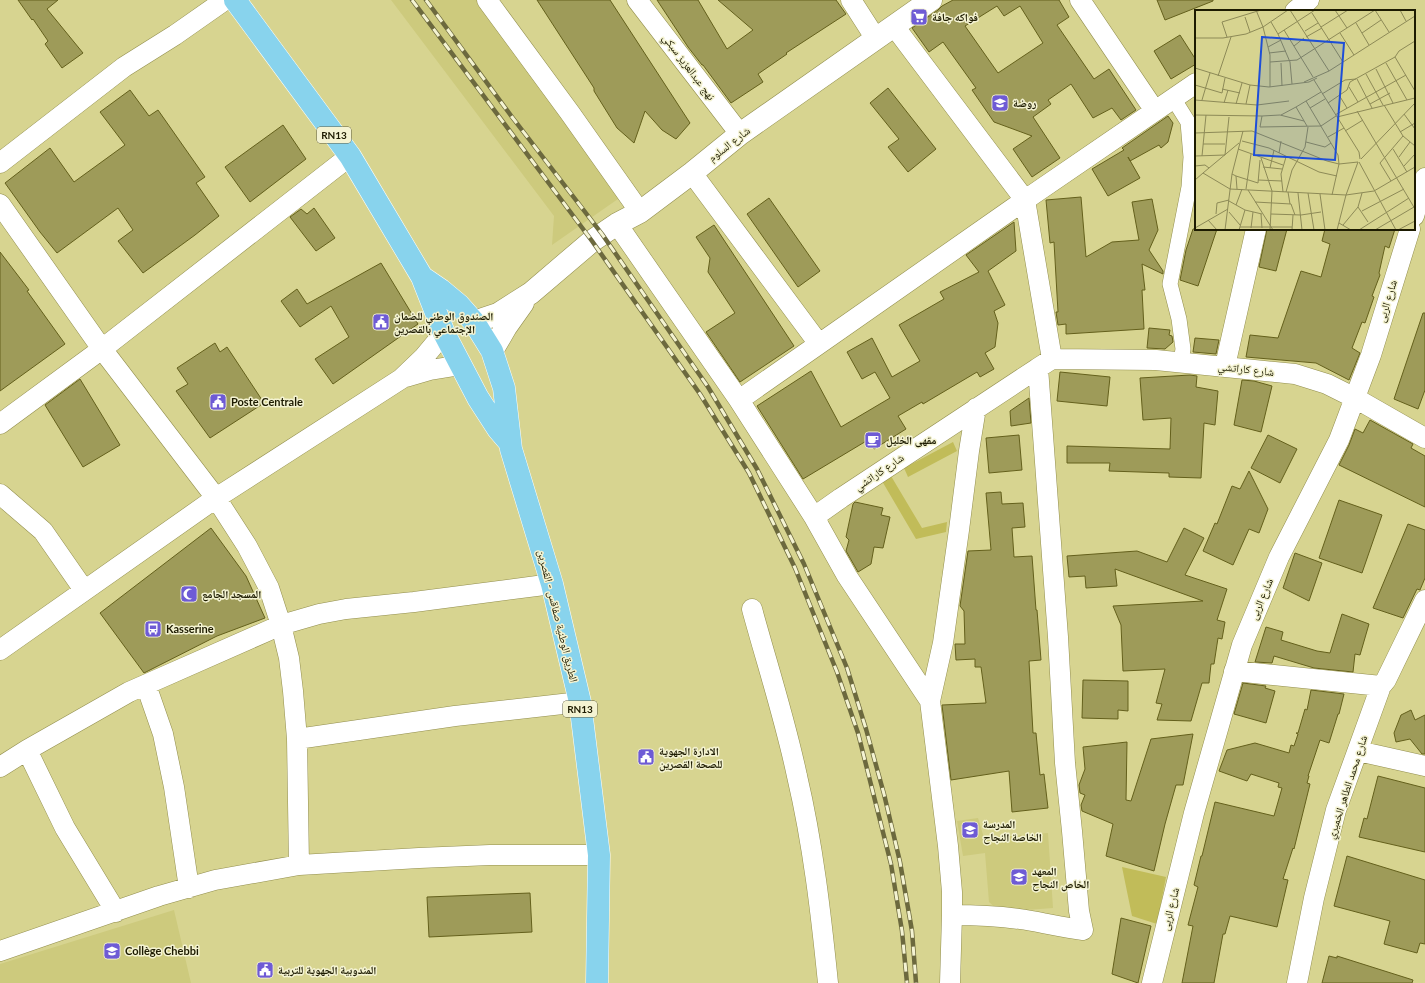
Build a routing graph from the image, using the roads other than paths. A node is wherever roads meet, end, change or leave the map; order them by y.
1 (225, 0) edge
2 (235, 0) edge
3 (487, 0) edge
4 (851, 0) edge
5 (931, 0) edge
6 (1080, 0) edge
7 (642, 2) edge
8 (900, 15) edge
9 (876, 39) junction
10 (1195, 84) edge
11 (1174, 98) junction
12 (1155, 111) junction
13 (740, 134) junction
14 (350, 156) junction
15 (0, 163) edge
16 (692, 173) junction
17 (1425, 178) edge
18 (1025, 200) junction
19 (0, 204) edge
20 (640, 212) junction
21 (1415, 213) edge
22 (617, 224) junction
23 (1256, 230) edge
24 (1410, 230) edge
25 (422, 277) junction
26 (531, 293) junction
27 (474, 322) junction
28 (444, 333) junction
29 (819, 344) junction
30 (102, 349) junction
31 (492, 351) junction
32 (1181, 362) junction
33 (1045, 364) junction
34 (461, 365) junction
35 (1225, 366) junction
36 (401, 379) junction
37 (1355, 398) junction
38 (739, 400) junction
39 (976, 408) junction
40 (0, 424) edge
41 (1425, 438) edge
42 (510, 443) junction
43 (0, 494) edge
44 (216, 498) junction
45 (814, 517) junction
46 (552, 584) junction
47 (84, 590) junction
48 (1425, 600) edge
49 (752, 609) dead end
50 (281, 624) junction
51 (0, 650) edge
52 (1234, 671) junction
53 (146, 685) junction
54 (1381, 686) junction
55 (930, 701) junction
56 (580, 702) junction
57 (297, 739) junction
58 (27, 750) junction
59 (1358, 751) junction
60 (1425, 766) edge
61 (0, 767) edge
62 (599, 855) junction
63 (299, 865) junction
64 (189, 888) junction
65 (116, 912) junction
66 (952, 916) junction
67 (0, 951) edge
68 (597, 983) edge
69 (828, 983) edge
70 (950, 983) edge
71 (1152, 983) edge
72 (1297, 983) edge

1 - 15 street
2 - 14 main road, الطريق الوطنية صفاقس - القصرين / RN13
3 - 20 street
4 - 9 street
5 - 8 street, شارع السلوم
6 - 12 street
7 - 13 street, نهج عبدالعزيز سبكي
8 - 9 street, شارع السلوم
8 - 18 street
9 - 13 street, شارع السلوم
10 - 11 street
11 - 12 street
11 - 32 street
12 - 18 street
13 - 16 street, شارع السلوم
14 - 25 main road, الطريق الوطنية صفاقس - القصرين / RN13
14 - 30 street
16 - 20 street, شارع السلوم
16 - 29 street
17 - 21 street
18 - 29 street
18 - 33 street
19 - 30 street
20 - 22 street, شارع السلوم
22 - 26 street, شارع السلوم
22 - 38 street
23 - 35 street
24 - 37 street, شارع الربى
25 - 27 main road, الطريق الوطنية صفاقس - القصرين
25 - 28 main road, الطريق الوطنية صفاقس - القصرين
26 - 27 street, شارع السلوم
26 - 31 street, شارع السلوم
27 - 28 main road
27 - 31 main road, الطريق الوطنية صفاقس - القصرين
28 - 34 main road, الطريق الوطنية صفاقس - القصرين
28 - 36 street
29 - 38 street
30 - 40 street
30 - 44 street
31 - 34 main road
31 - 42 main road, الطريق الوطنية صفاقس - القصرين
32 - 33 street, شارع كاراتشي
32 - 35 street, شارع كاراتشي
33 - 39 street, شارع كاراتشي
33 - 66 street
34 - 36 street
34 - 42 main road, الطريق الوطنية صفاقس - القصرين
35 - 37 street, شارع كاراتشي
36 - 44 street
37 - 41 street, شارع كاراتشي
37 - 52 street, شارع الربى
38 - 45 street
39 - 45 street, شارع كاراتشي
39 - 55 street
42 - 46 main road, الطريق الوطنية صفاقس - القصرين / RN13
43 - 47 street
44 - 47 street
44 - 50 street
45 - 55 street
46 - 50 street
46 - 56 main road, الطريق الوطنية صفاقس - القصرين / RN13
47 - 51 street
48 - 54 street, شارع محمد الطاهر الخميري
49 - 69 street
50 - 53 street
50 - 57 street
52 - 54 street
52 - 71 street, شارع الربى
53 - 58 street
53 - 64 street
54 - 59 street, شارع محمد الطاهر الخميري
55 - 66 street
56 - 57 street
56 - 62 main road, الطريق الوطنية صفاقس - القصرين / RN13
57 - 63 street
58 - 61 street
58 - 65 street
59 - 60 street
59 - 72 street, شارع محمد الطاهر الخميري
62 - 63 street
62 - 68 main road, الطريق الوطنية صفاقس - القصرين / RN13
63 - 64 street
64 - 65 street
65 - 67 street
66 - 70 street

